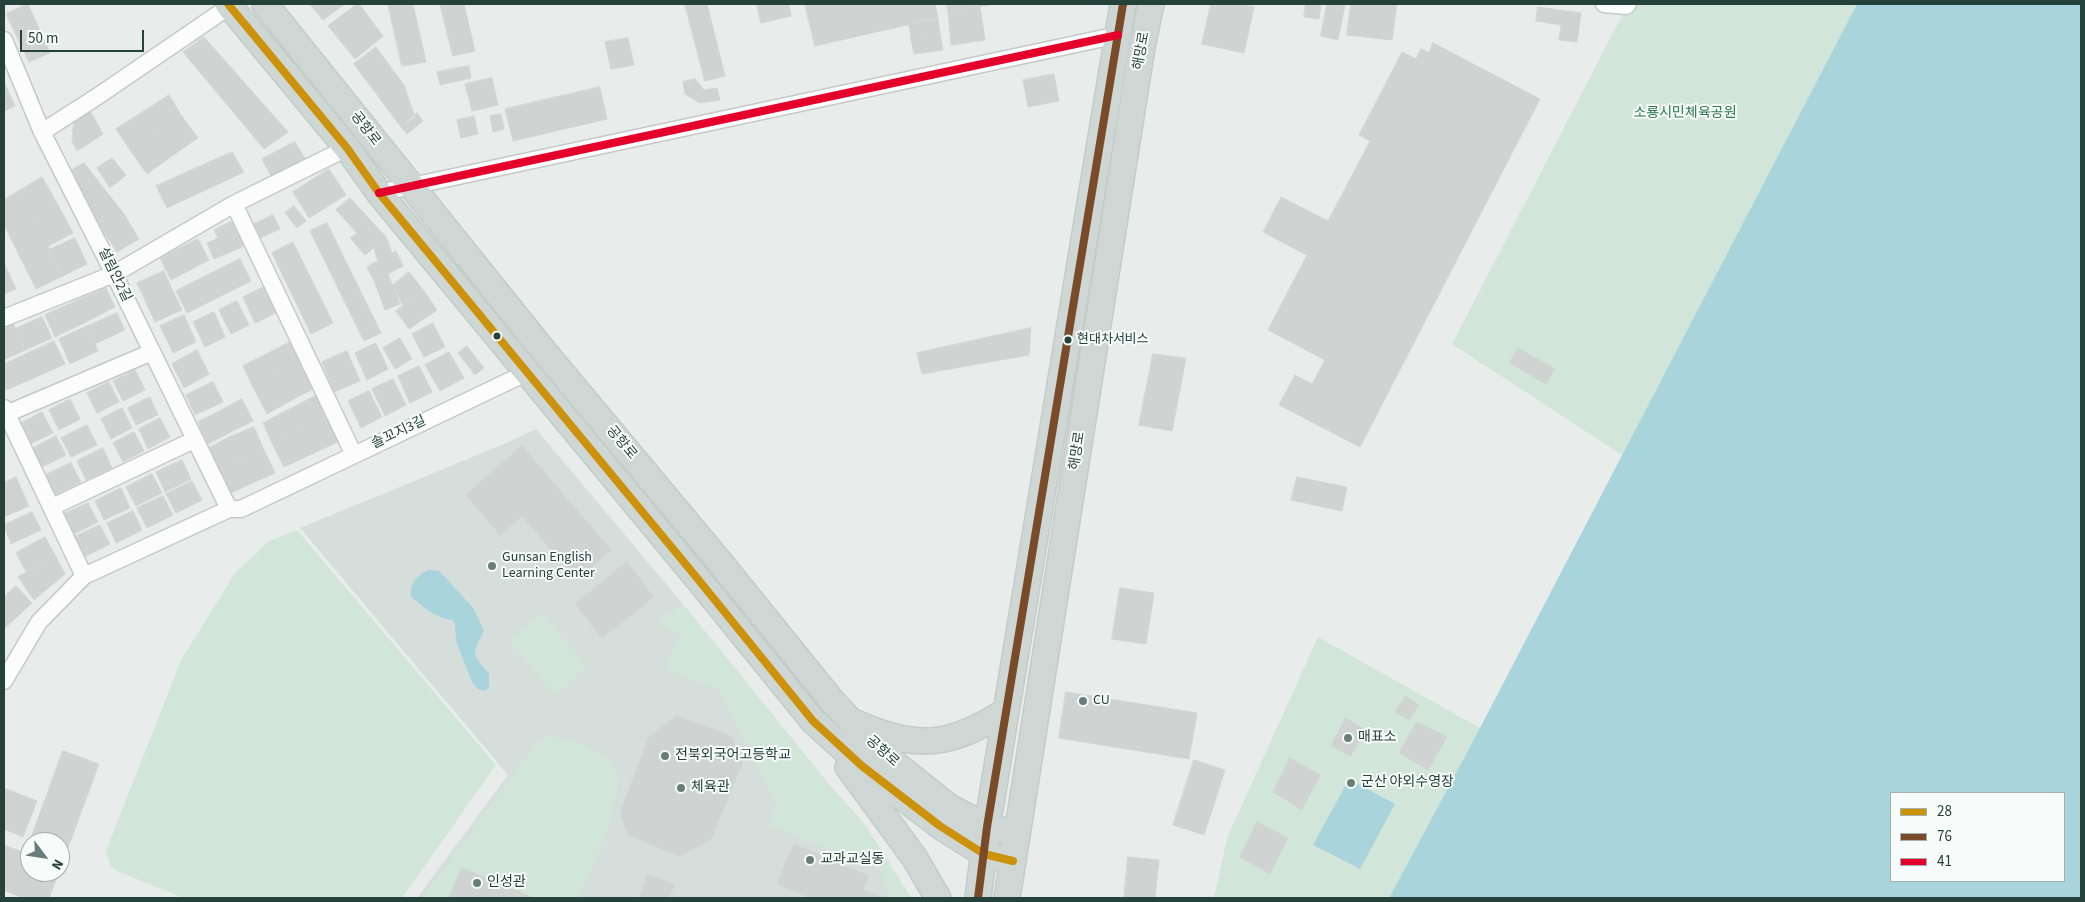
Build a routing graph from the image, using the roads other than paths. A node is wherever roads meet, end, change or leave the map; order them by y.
1 (265, 4) edge
2 (1123, 4) edge
3 (1152, 4) edge
4 (1604, 4) edge
5 (1628, 4) edge
6 (229, 5) edge
7 (1118, 35) junction
8 (4, 40) edge
9 (42, 132) junction
10 (347, 148) junction
11 (410, 187) junction
12 (379, 193) junction
13 (234, 204) junction
14 (114, 274) junction
15 (4, 318) edge
16 (152, 352) junction
17 (526, 373) junction
18 (5, 411) edge
19 (194, 440) junction
20 (354, 455) junction
21 (52, 507) junction
22 (229, 508) junction
23 (84, 576) junction
24 (4, 681) edge
25 (1006, 711) junction
26 (849, 720) junction
27 (813, 721) junction
28 (987, 827) junction
29 (1017, 833) junction
30 (984, 854) junction
31 (1013, 861) junction
32 (938, 898) edge
33 (978, 898) edge
34 (1007, 898) edge

1 - 11 main road, 공항로
2 - 7 main road, 해망로
3 - 29 main road, 해망로
4 - 5 street
6 - 9 street
6 - 10 main road, 공항로
7 - 11 street
7 - 25 main road, 해망로
8 - 9 street, 설림안2길
9 - 14 street, 설림안2길
10 - 12 main road, 공항로
10 - 13 street
11 - 12 street
11 - 26 main road, 공항로
12 - 17 main road, 공항로
13 - 14 street
13 - 20 street
14 - 15 street
14 - 16 street, 설림안2길
16 - 18 street
16 - 19 street, 설림안2길
17 - 20 street, 솔꼬지3길
17 - 27 main road, 공항로
18 - 21 street
19 - 21 street
19 - 22 street, 설림안2길
20 - 22 street, 솔꼬지3길
21 - 23 street
22 - 23 street, 솔꼬지3길
23 - 24 street
25 - 26 main road
25 - 28 main road, 해망로
26 - 28 main road, 공항로
27 - 30 main road, 공항로
27 - 32 main road
28 - 29 main road, 공항로
28 - 30 main road, 해망로
29 - 31 main road, 해망로
30 - 31 main road, 공항로
30 - 33 main road, 해망로
31 - 34 main road, 해망로

